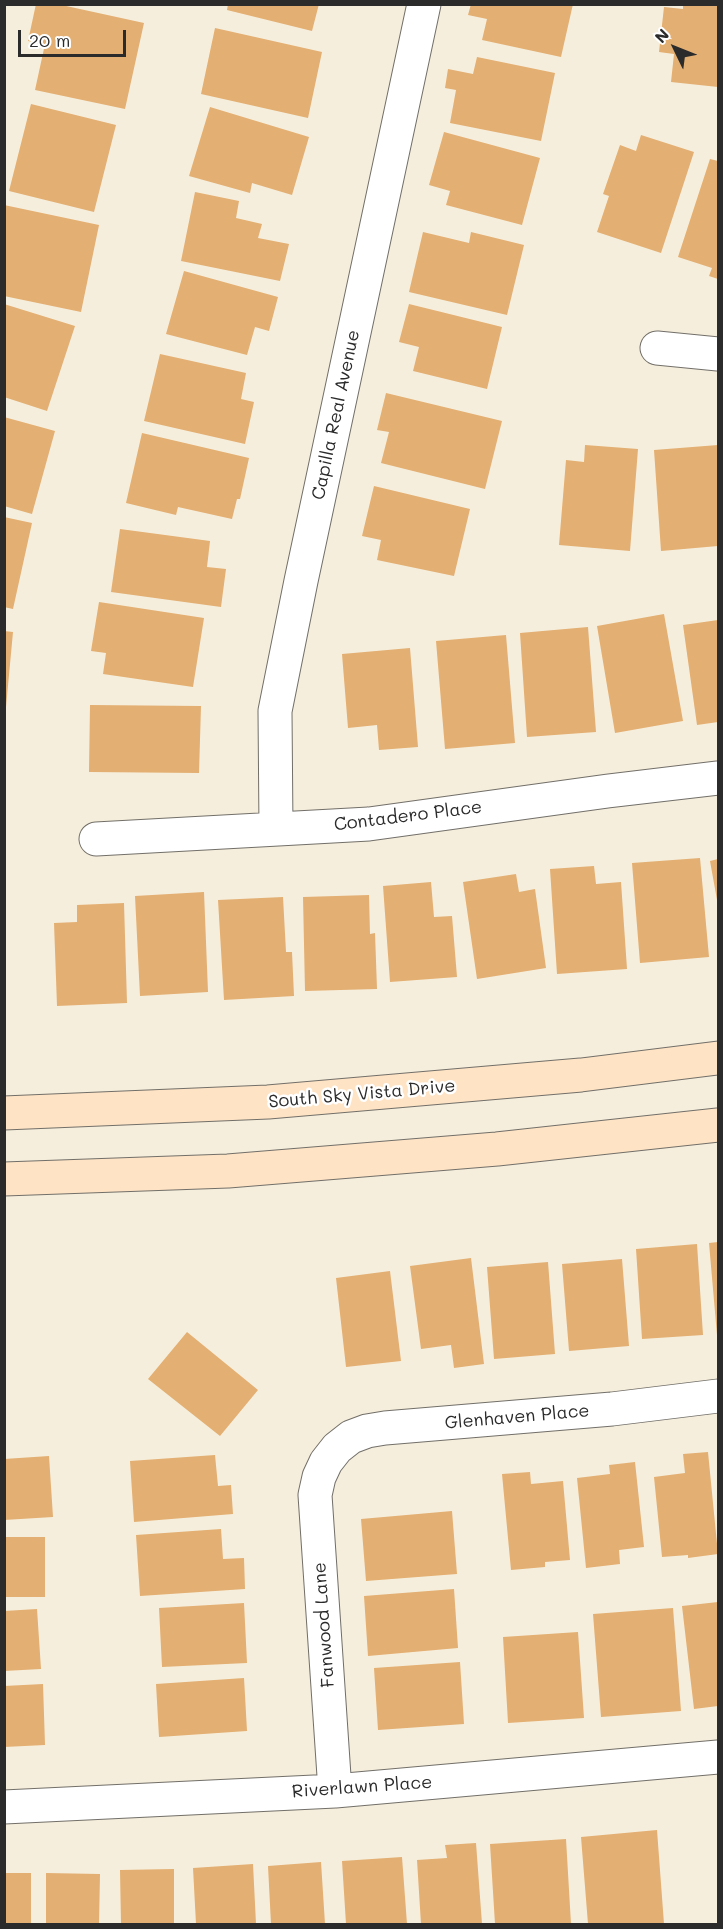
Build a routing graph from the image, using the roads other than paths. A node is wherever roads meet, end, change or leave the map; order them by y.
1 (424, 4) edge
2 (657, 348) dead end
3 (718, 354) edge
4 (718, 778) edge
5 (276, 829) junction
6 (96, 838) dead end
7 (718, 1058) edge
8 (4, 1113) edge
9 (718, 1125) edge
10 (4, 1179) edge
11 (718, 1396) edge
12 (326, 1462) joint
13 (718, 1757) edge
14 (335, 1791) junction
15 (4, 1808) edge

1 - 5 street, Capilla Real Avenue
2 - 3 street
4 - 5 street, Contadero Place
5 - 6 street, Contadero Place
7 - 8 main road, South Sky Vista Drive
9 - 10 main road
11 - 12 street, Glenhaven Place
12 - 14 street, Fanwood Lane
13 - 14 street, Riverlawn Place
14 - 15 street, Riverlawn Place

